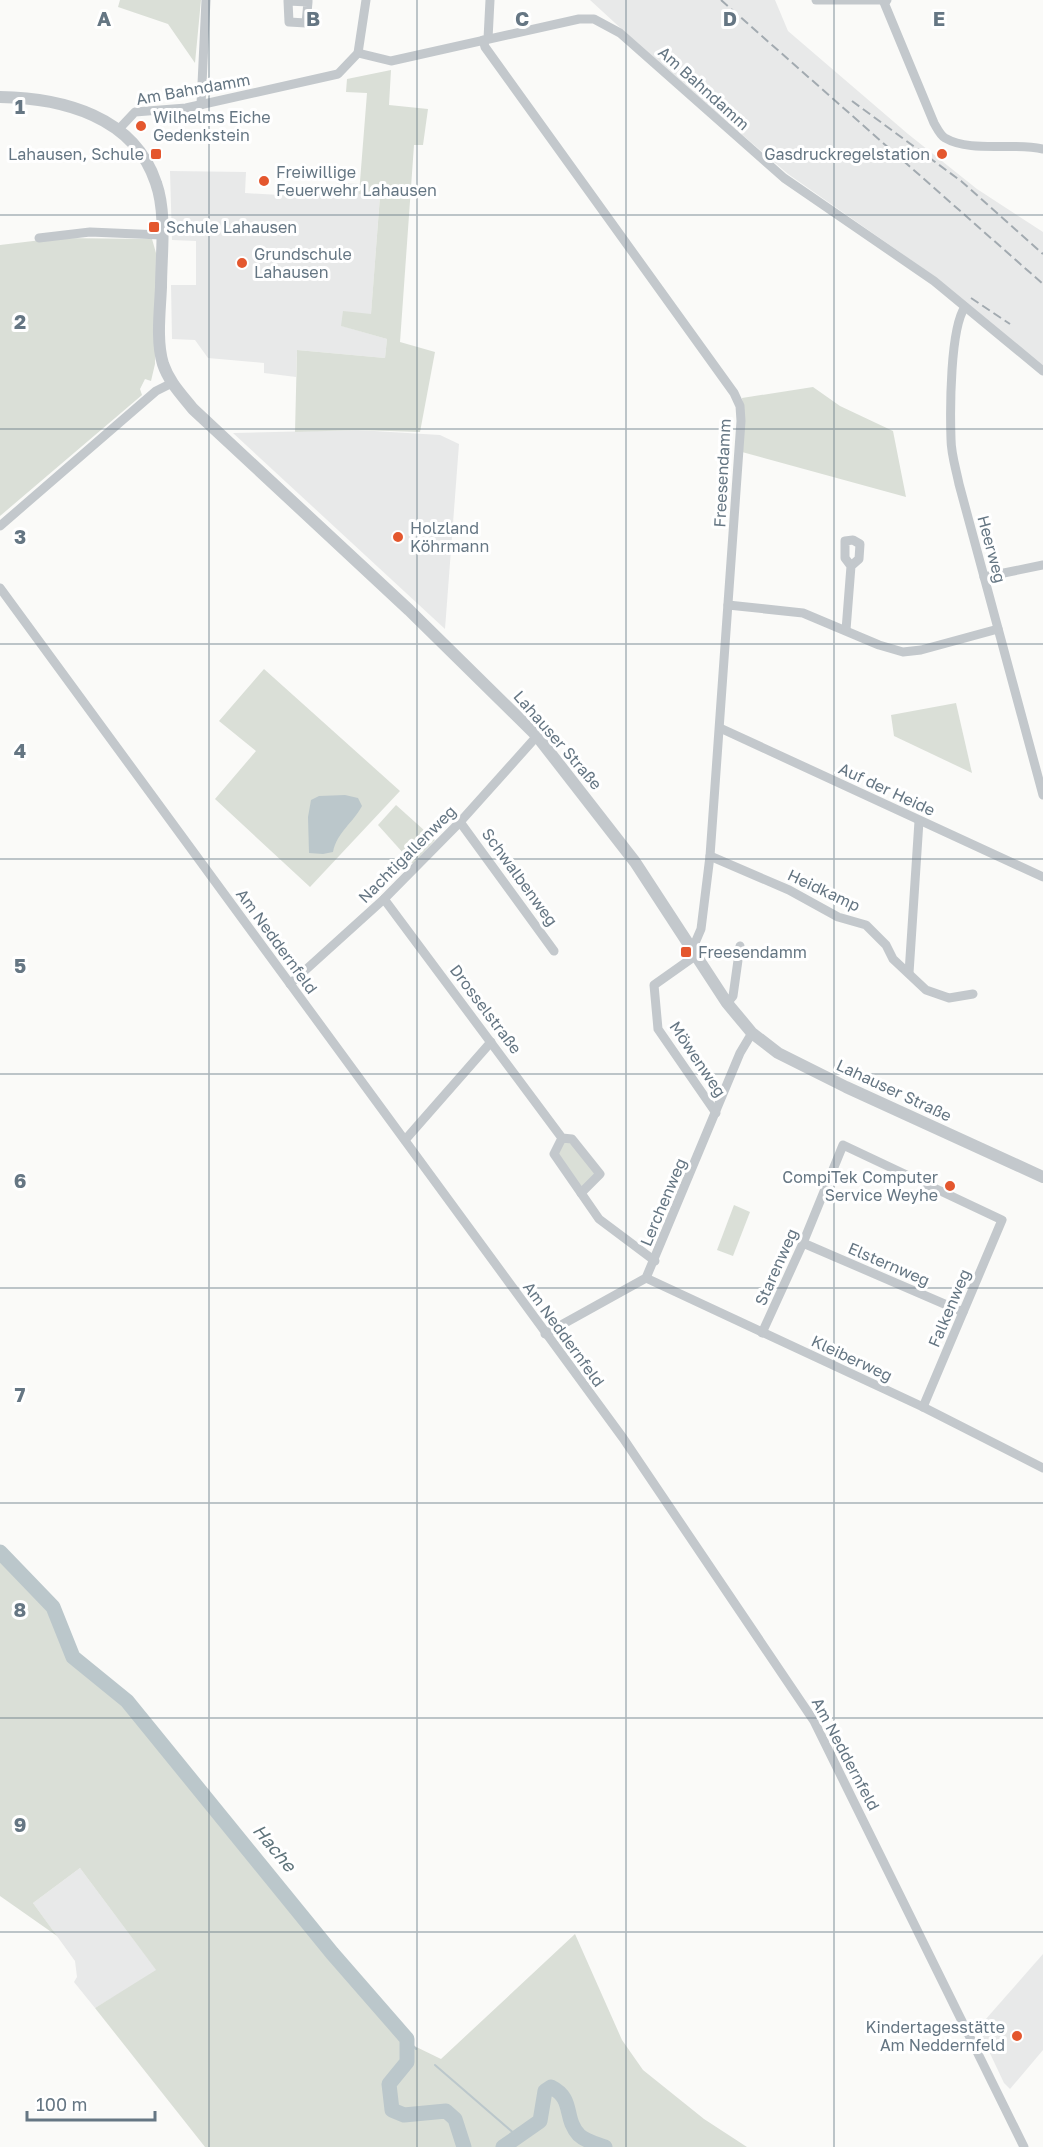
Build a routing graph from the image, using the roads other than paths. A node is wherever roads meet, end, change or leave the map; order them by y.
1 (206, 0) edge
2 (366, 0) edge
3 (490, 0) edge
4 (816, 0) edge
5 (885, 0) edge
6 (485, 40) junction
7 (358, 52) junction
8 (0, 97) edge
9 (201, 105) junction
10 (119, 129) junction
11 (1043, 149) edge
12 (161, 235) junction
13 (39, 238) dead end
14 (966, 307) junction
15 (1043, 371) edge
16 (172, 383) junction
17 (0, 526) edge
18 (1043, 564) edge
19 (851, 566) dead end
20 (984, 577) junction
21 (0, 588) edge
22 (729, 605) junction
23 (998, 629) junction
24 (846, 630) junction
25 (720, 728) junction
26 (537, 736) junction
27 (1043, 795) edge
28 (919, 821) junction
29 (460, 822) junction
30 (710, 856) junction
31 (1043, 877) edge
32 (384, 899) junction
33 (740, 946) dead end
34 (554, 951) dead end
35 (694, 953) junction
36 (909, 973) junction
37 (290, 984) junction
38 (973, 993) dead end
39 (727, 1003) junction
40 (752, 1033) junction
41 (491, 1042) junction
42 (716, 1113) junction
43 (562, 1138) junction
44 (405, 1140) junction
45 (1043, 1177) edge
46 (581, 1193) junction
47 (1002, 1220) joint
48 (803, 1243) junction
49 (655, 1261) junction
50 (646, 1278) junction
51 (963, 1312) junction
52 (545, 1334) junction
53 (762, 1334) junction
54 (923, 1407) junction
55 (1043, 1468) edge
56 (1024, 2147) edge

1 - 9 street
2 - 7 street
3 - 6 street
4 - 5 street
5 - 11 street
6 - 7 street, Am Bahndamm
6 - 14 street, Am Bahndamm
6 - 22 street, Freesendamm
7 - 9 street, Am Bahndamm
8 - 10 street, Lahauser Straße
9 - 10 street, Am Bahndamm
10 - 12 street, Lahauser Straße
12 - 13 street
12 - 16 street, Lahauser Straße
14 - 15 street, Am Bahndamm
14 - 20 street, Heerweg
16 - 17 street
16 - 26 street, Lahauser Straße
18 - 20 street
19 - 24 street
20 - 23 street, Heerweg
21 - 37 street, Am Neddernfeld
22 - 24 street
22 - 25 street, Freesendamm
23 - 24 street
23 - 27 street, Heerweg
25 - 28 street, Auf der Heide
25 - 30 street, Freesendamm
26 - 29 street, Nachtigallenweg
26 - 35 street, Lahauser Straße
28 - 31 street, Auf der Heide
28 - 36 street
29 - 32 street, Nachtigallenweg
29 - 34 street, Schwalbenweg
30 - 35 street, Freesendamm
30 - 36 street, Heidkamp
32 - 37 street, Nachtigallenweg
32 - 41 street, Drosselstraße
33 - 39 street
35 - 39 street, Lahauser Straße
35 - 42 street, Möwenweg
36 - 38 street, Heidkamp
37 - 44 street, Am Neddernfeld
39 - 40 street, Lahauser Straße
40 - 42 street, Lerchenweg
40 - 45 street, Lahauser Straße
41 - 43 street, Drosselstraße
41 - 44 street
42 - 49 street, Lerchenweg
43 - 46 street
43 - 46 street, Drosselstraße
44 - 52 street, Am Neddernfeld
46 - 49 street
47 - 48 street, Starenweg
47 - 51 street, Falkenweg
48 - 51 street, Elsternweg
48 - 53 street, Starenweg
49 - 50 street, Lerchenweg
50 - 52 street
50 - 53 street, Kleiberweg
51 - 54 street, Falkenweg
52 - 56 street, Am Neddernfeld
53 - 54 street, Kleiberweg
54 - 55 street, Kleiberweg

